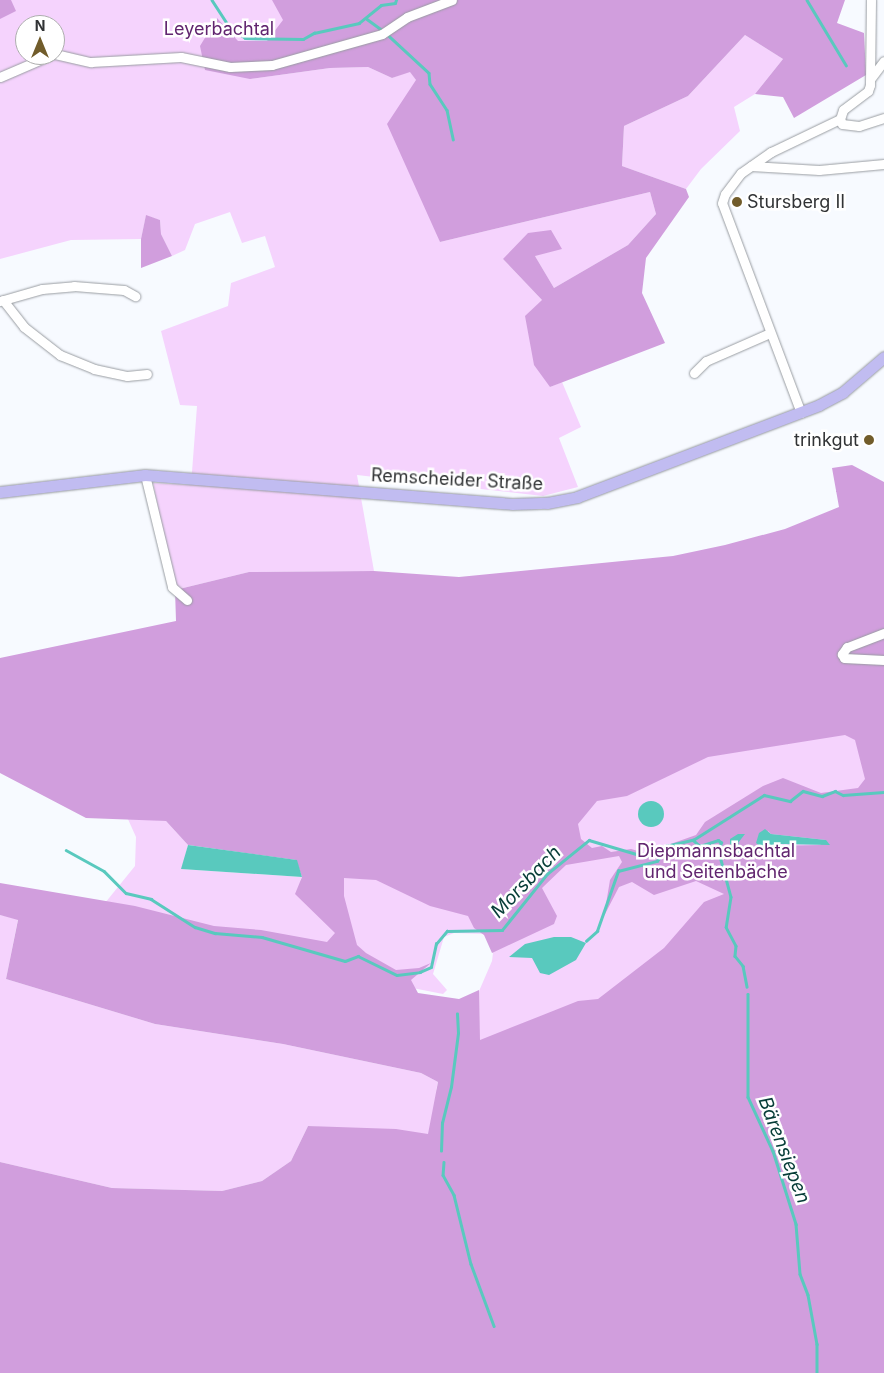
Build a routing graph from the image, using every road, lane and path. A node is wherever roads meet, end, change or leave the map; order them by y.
1 (452, 0) edge
2 (871, 0) edge
3 (65, 57) edge
4 (884, 61) edge
5 (29, 65) edge
6 (0, 77) edge
7 (871, 78) junction
8 (884, 118) edge
9 (840, 119) junction
10 (884, 164) edge
11 (750, 166) junction
12 (135, 296) dead end
13 (2, 300) edge
14 (770, 333) junction
15 (884, 357) edge
16 (694, 372) dead end
17 (147, 374) dead end
18 (800, 413) junction
19 (145, 475) junction
20 (0, 492) edge
21 (187, 600) dead end
22 (884, 633) edge
23 (884, 660) edge

1 - 3 street
2 - 7 street
4 - 7 street
5 - 6 street
7 - 9 street
8 - 9 street
9 - 11 street
10 - 11 street
11 - 14 street
12 - 13 street
13 - 17 street
14 - 16 street
14 - 18 street
15 - 18 main road, Remscheider Straße
18 - 19 main road, Remscheider Straße
19 - 20 main road, Remscheider Straße
19 - 21 street
22 - 23 street

